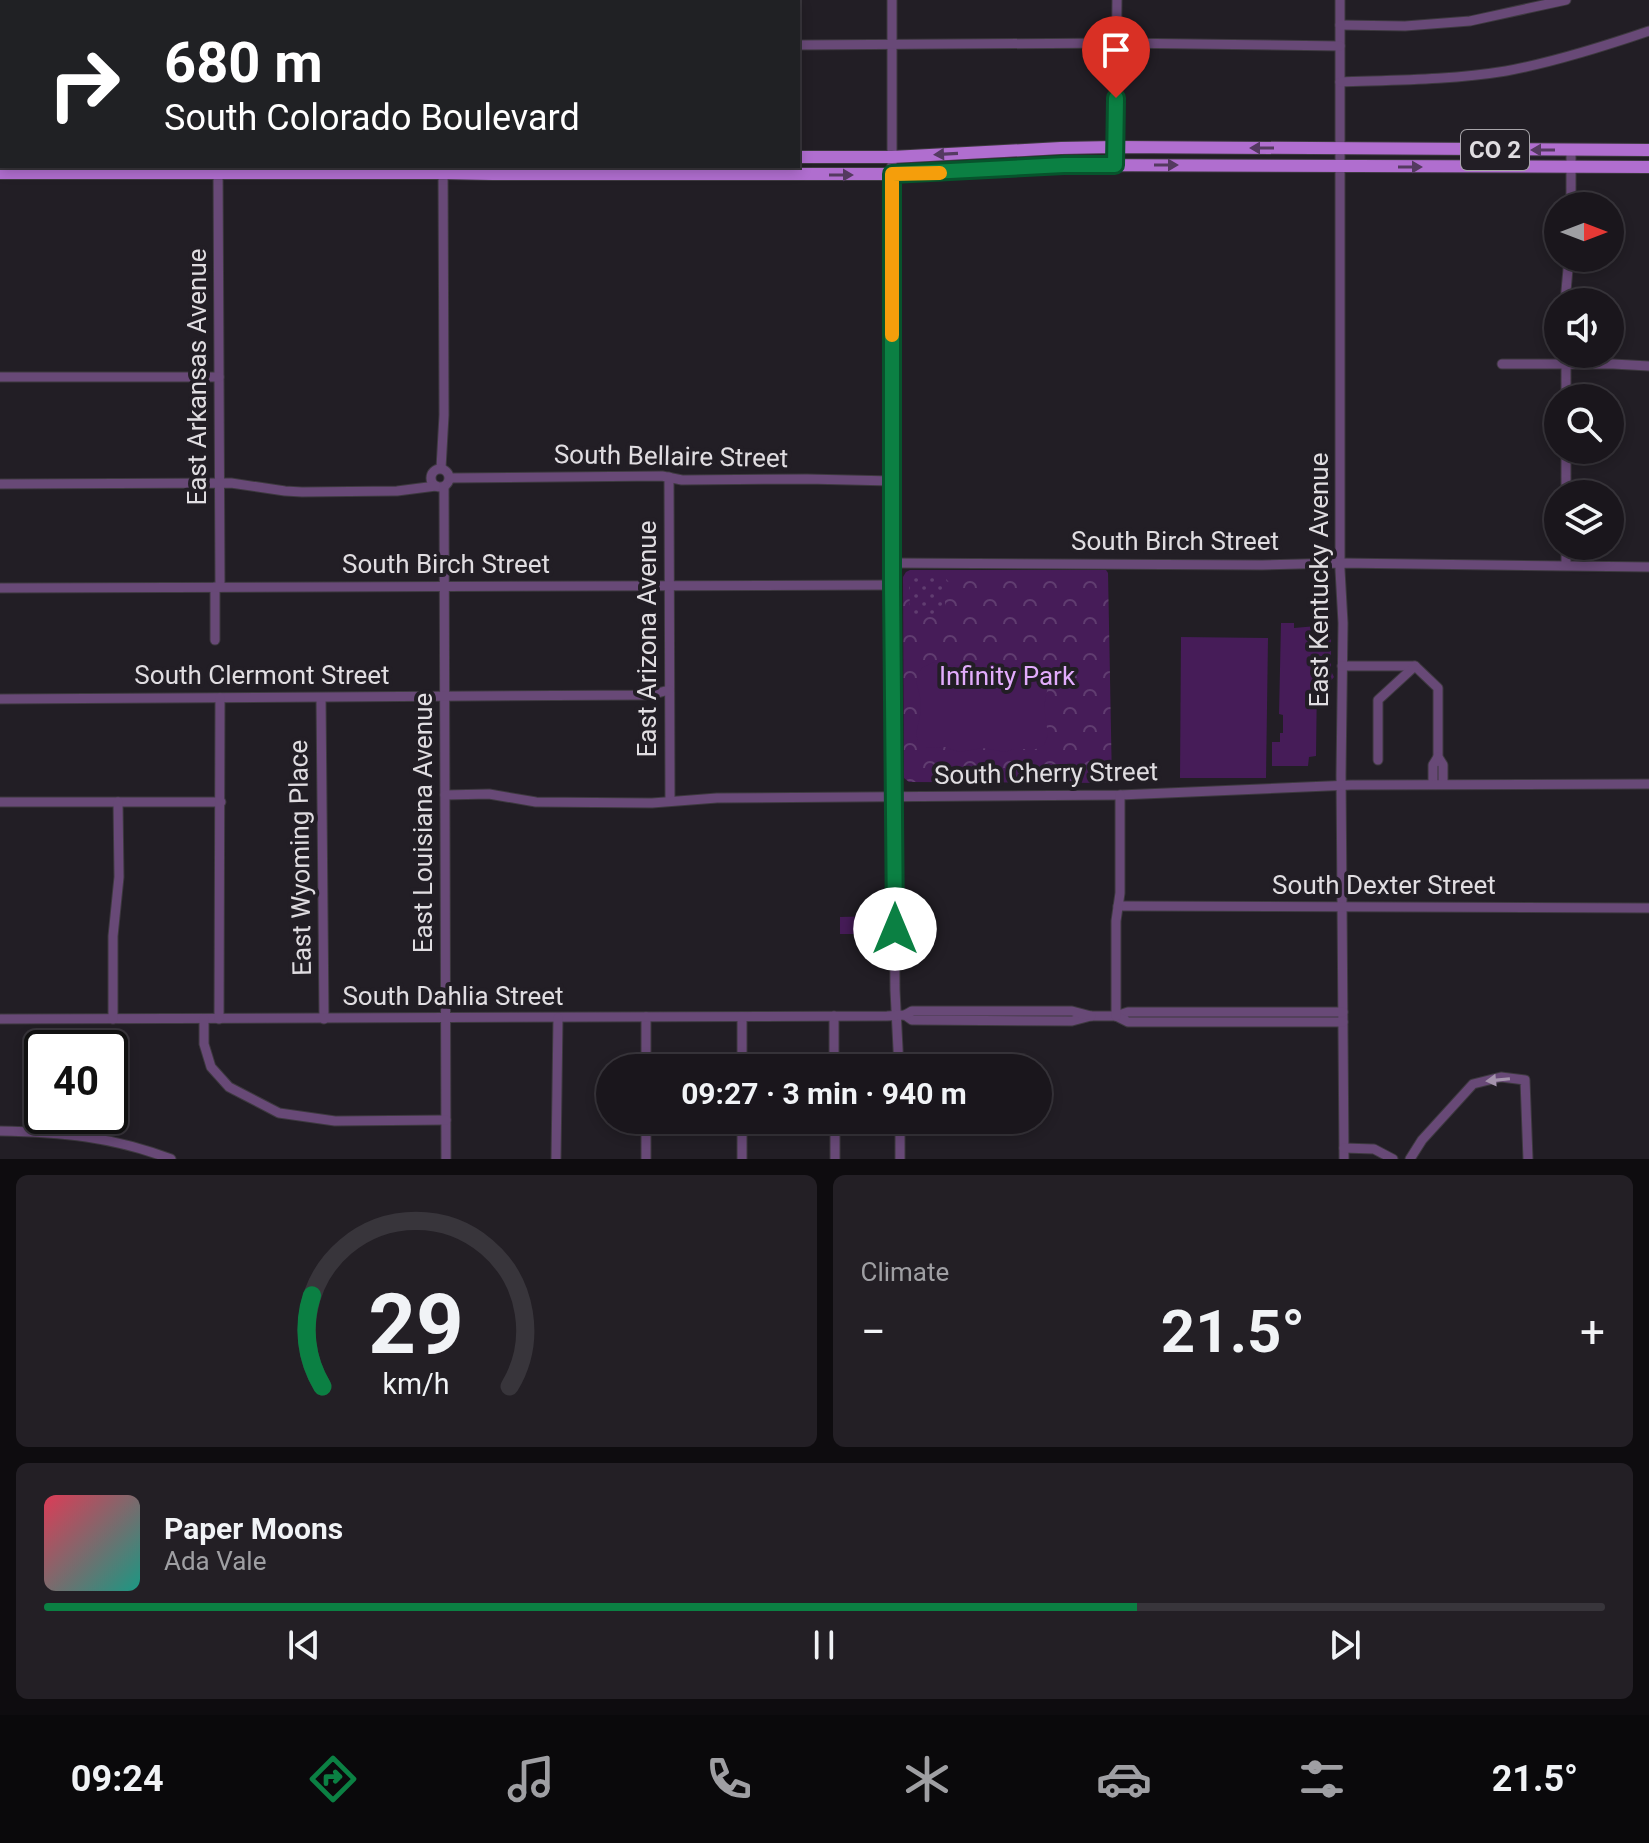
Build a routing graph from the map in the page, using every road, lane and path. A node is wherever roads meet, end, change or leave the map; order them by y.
1 (892, 0) edge
2 (1117, 0) edge
3 (1340, 0) edge
4 (1566, 0) edge
5 (1340, 25) junction
6 (1649, 31) edge
7 (1117, 43) junction
8 (892, 44) junction
9 (800, 45) edge
10 (1340, 46) junction
11 (1340, 82) junction
12 (1115, 147) junction
13 (1340, 149) junction
14 (1571, 150) junction
15 (1649, 150) edge
16 (800, 157) edge
17 (892, 157) junction
18 (1115, 165) junction
19 (1340, 167) junction
20 (1571, 167) junction
21 (1649, 167) edge
22 (218, 169) edge
23 (443, 169) edge
24 (0, 173) edge
25 (892, 174) junction
26 (1571, 192) edge
27 (1544, 361) edge
28 (1502, 364) dead end
29 (1624, 364) edge
30 (1649, 366) edge
31 (0, 377) edge
32 (219, 377) junction
33 (669, 477) junction
34 (892, 481) junction
35 (440, 482) junction
36 (220, 483) junction
37 (0, 484) edge
38 (1566, 560) edge
39 (892, 563) junction
40 (1340, 563) junction
41 (1566, 565) junction
42 (1649, 567) edge
43 (892, 585) junction
44 (669, 586) junction
45 (218, 587) junction
46 (444, 587) junction
47 (0, 588) edge
48 (215, 640) dead end
49 (1342, 666) junction
50 (1415, 666) junction
51 (669, 690) junction
52 (444, 695) junction
53 (220, 698) junction
54 (321, 698) junction
55 (0, 699) edge
56 (1378, 760) dead end
57 (1438, 784) junction
58 (1649, 784) edge
59 (1341, 785) junction
60 (445, 795) junction
61 (1120, 795) junction
62 (894, 796) junction
63 (670, 801) junction
64 (0, 802) edge
65 (118, 802) junction
66 (221, 802) junction
67 (1118, 906) junction
68 (1343, 907) junction
69 (1649, 908) edge
70 (901, 1015) junction
71 (834, 1016) junction
72 (1116, 1016) junction
73 (646, 1017) junction
74 (742, 1017) junction
75 (1343, 1017) junction
76 (446, 1018) junction
77 (558, 1018) junction
78 (0, 1019) edge
79 (113, 1019) junction
80 (204, 1019) junction
81 (219, 1019) junction
82 (324, 1019) junction
83 (646, 1054) edge
84 (742, 1054) edge
85 (834, 1054) edge
86 (900, 1054) edge
87 (446, 1120) junction
88 (0, 1131) edge
89 (646, 1134) edge
90 (742, 1134) edge
91 (835, 1134) edge
92 (900, 1134) edge
93 (1344, 1148) junction
94 (171, 1159) edge
95 (446, 1159) edge
96 (556, 1159) edge
97 (646, 1159) edge
98 (742, 1159) edge
99 (835, 1159) edge
100 (900, 1159) edge
101 (1344, 1159) edge
102 (1393, 1159) edge
103 (1410, 1159) edge
104 (1528, 1159) edge

1 - 8 street
2 - 7 street
3 - 5 street, East Kentucky Avenue
4 - 5 street
5 - 10 street, East Kentucky Avenue
6 - 11 street
7 - 8 street
7 - 10 street
7 - 12 street
8 - 9 street
8 - 17 street
10 - 11 street, East Kentucky Avenue
11 - 13 street, East Kentucky Avenue
13 -> 12 main road, CO 2
12 -> 17 main road, CO 2
12 - 18 street
14 -> 13 main road, CO 2
13 - 19 street, East Kentucky Avenue
14 - 15 main road, CO 2
14 - 20 street
16 - 17 main road, CO 2
17 - 25 street
18 -> 19 main road, CO 2
18 - 25 main road, CO 2
19 -> 20 main road, CO 2
19 - 40 street, East Kentucky Avenue
20 - 21 main road, CO 2
20 - 26 street
22 - 23 main road, CO 2
22 - 24 main road, CO 2
22 - 32 street, East Arkansas Avenue
23 -> 25 main road, CO 2
23 - 35 street
25 - 34 street
27 - 28 street
29 - 30 street
31 - 32 street
32 - 36 street, East Arkansas Avenue
33 - 34 street, South Bellaire Street
33 - 35 street, South Bellaire Street
33 - 44 street, East Arizona Avenue
34 - 39 street
35 - 36 street
35 - 46 street, East Louisiana Avenue
36 - 37 street
36 - 45 street, East Arkansas Avenue
38 - 41 street
39 - 40 street, South Birch Street
39 - 43 street
40 - 41 street, South Birch Street
40 - 49 street, East Kentucky Avenue
41 - 42 street, South Birch Street
43 - 44 street, South Birch Street
43 - 62 street
44 - 46 street, South Birch Street
44 - 51 street, East Arizona Avenue
45 - 46 street, South Birch Street
45 - 47 street, South Birch Street
45 - 48 street, East Arkansas Avenue
46 - 52 street, East Louisiana Avenue
49 - 50 street
49 - 59 street, East Kentucky Avenue
50 - 56 street
50 - 57 street
51 - 52 street, South Clermont Street
51 - 63 street, East Arizona Avenue
52 - 54 street, South Clermont Street
52 - 60 street, East Louisiana Avenue
53 - 54 street, South Clermont Street
53 - 55 street, South Clermont Street
53 - 66 street
54 - 82 street, East Wyoming Place
57 - 58 street, South Cherry Street
57 - 59 street, South Cherry Street
59 - 61 street, South Cherry Street
59 - 68 street, East Kentucky Avenue
60 - 63 street, South Cherry Street
60 - 76 street, East Louisiana Avenue
61 - 62 street, South Cherry Street
61 - 67 street
62 - 63 street, South Cherry Street
62 - 70 street
64 - 65 street
65 - 66 street
65 - 79 street
66 - 81 street
67 - 68 street, South Dexter Street
67 - 72 street
68 - 69 street, South Dexter Street
68 - 75 street, East Kentucky Avenue
70 - 71 street, South Dahlia Street
70 - 72 street, South Dahlia Street
70 - 86 street
71 - 74 street, South Dahlia Street
71 - 85 street
72 - 75 street, South Dahlia Street
73 - 74 street, South Dahlia Street
73 - 77 street, South Dahlia Street
73 - 83 street
74 - 84 street
75 - 93 street, East Kentucky Avenue
76 - 77 street, South Dahlia Street
76 - 82 street, South Dahlia Street
76 - 87 street, East Louisiana Avenue
77 - 96 street
78 - 79 street, South Dahlia Street
79 - 80 street, South Dahlia Street
80 - 81 street, South Dahlia Street
80 - 87 street
81 - 82 street, South Dahlia Street
87 - 95 street, East Louisiana Avenue
88 - 94 street
89 - 97 street
90 - 98 street
91 - 99 street
92 - 100 street
93 - 101 street, East Kentucky Avenue
93 - 102 street
104 -> 103 street

